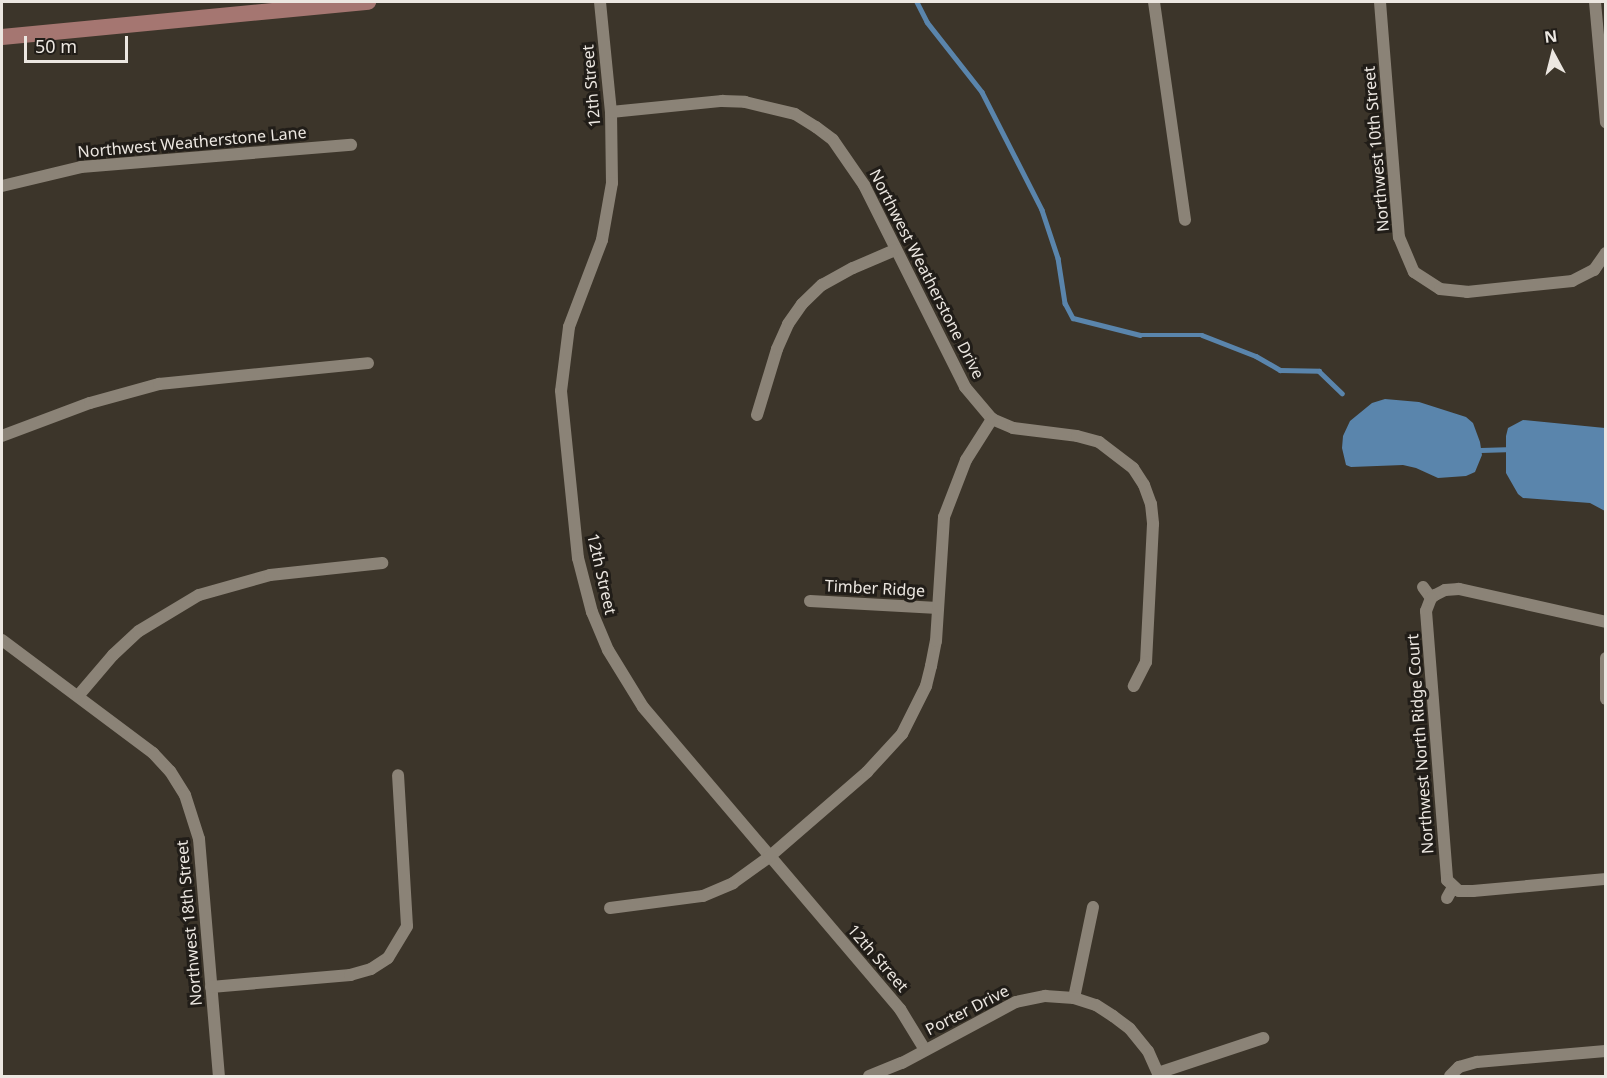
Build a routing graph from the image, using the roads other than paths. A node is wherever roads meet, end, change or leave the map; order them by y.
1 (368, 2) edge
2 (600, 2) edge
3 (1154, 2) edge
4 (1380, 2) edge
5 (1595, 2) edge
6 (2, 37) edge
7 (611, 112) junction
8 (1605, 122) edge
9 (351, 145) dead end
10 (2, 186) edge
11 (1185, 220) dead end
12 (895, 250) junction
13 (1605, 254) edge
14 (368, 363) dead end
15 (758, 415) dead end
16 (992, 419) junction
17 (2, 436) edge
18 (382, 563) dead end
19 (1423, 587) dead end
20 (1431, 598) junction
21 (810, 601) dead end
22 (938, 608) junction
23 (1605, 622) edge
24 (2, 640) edge
25 (1605, 658) edge
26 (1134, 686) dead end
27 (78, 696) junction
28 (1605, 699) edge
29 (398, 775) dead end
30 (769, 857) junction
31 (1605, 879) edge
32 (1093, 907) dead end
33 (610, 908) dead end
34 (212, 987) junction
35 (1074, 998) junction
36 (1263, 1038) dead end
37 (925, 1050) junction
38 (1605, 1051) edge
39 (1159, 1075) edge
40 (219, 1077) edge
41 (869, 1077) edge
42 (1450, 1077) edge

1 - 6 street
2 - 7 street, 12th Street
3 - 11 street
4 - 13 street, Northwest 10th Street
5 - 8 street
7 - 12 street, Northwest Weatherstone Drive
7 - 30 street, 12th Street
9 - 10 street, Northwest Weatherstone Lane
12 - 15 street
12 - 16 street, Northwest Weatherstone Drive
14 - 17 street
16 - 22 street
16 - 26 street
18 - 27 street
19 - 20 street
20 - 23 street
20 - 31 street, Northwest North Ridge Court
21 - 22 street, Timber Ridge
22 - 30 street
24 - 27 street, Northwest 18th Street
25 - 28 street
27 - 34 street, Northwest 18th Street
29 - 34 street
30 - 33 street
30 - 37 street, 12th Street
32 - 35 street
34 - 40 street, Northwest 18th Street
35 - 37 street, Porter Drive
35 - 39 street, Porter Drive
36 - 39 street
37 - 41 street, Porter Drive
38 - 42 street

